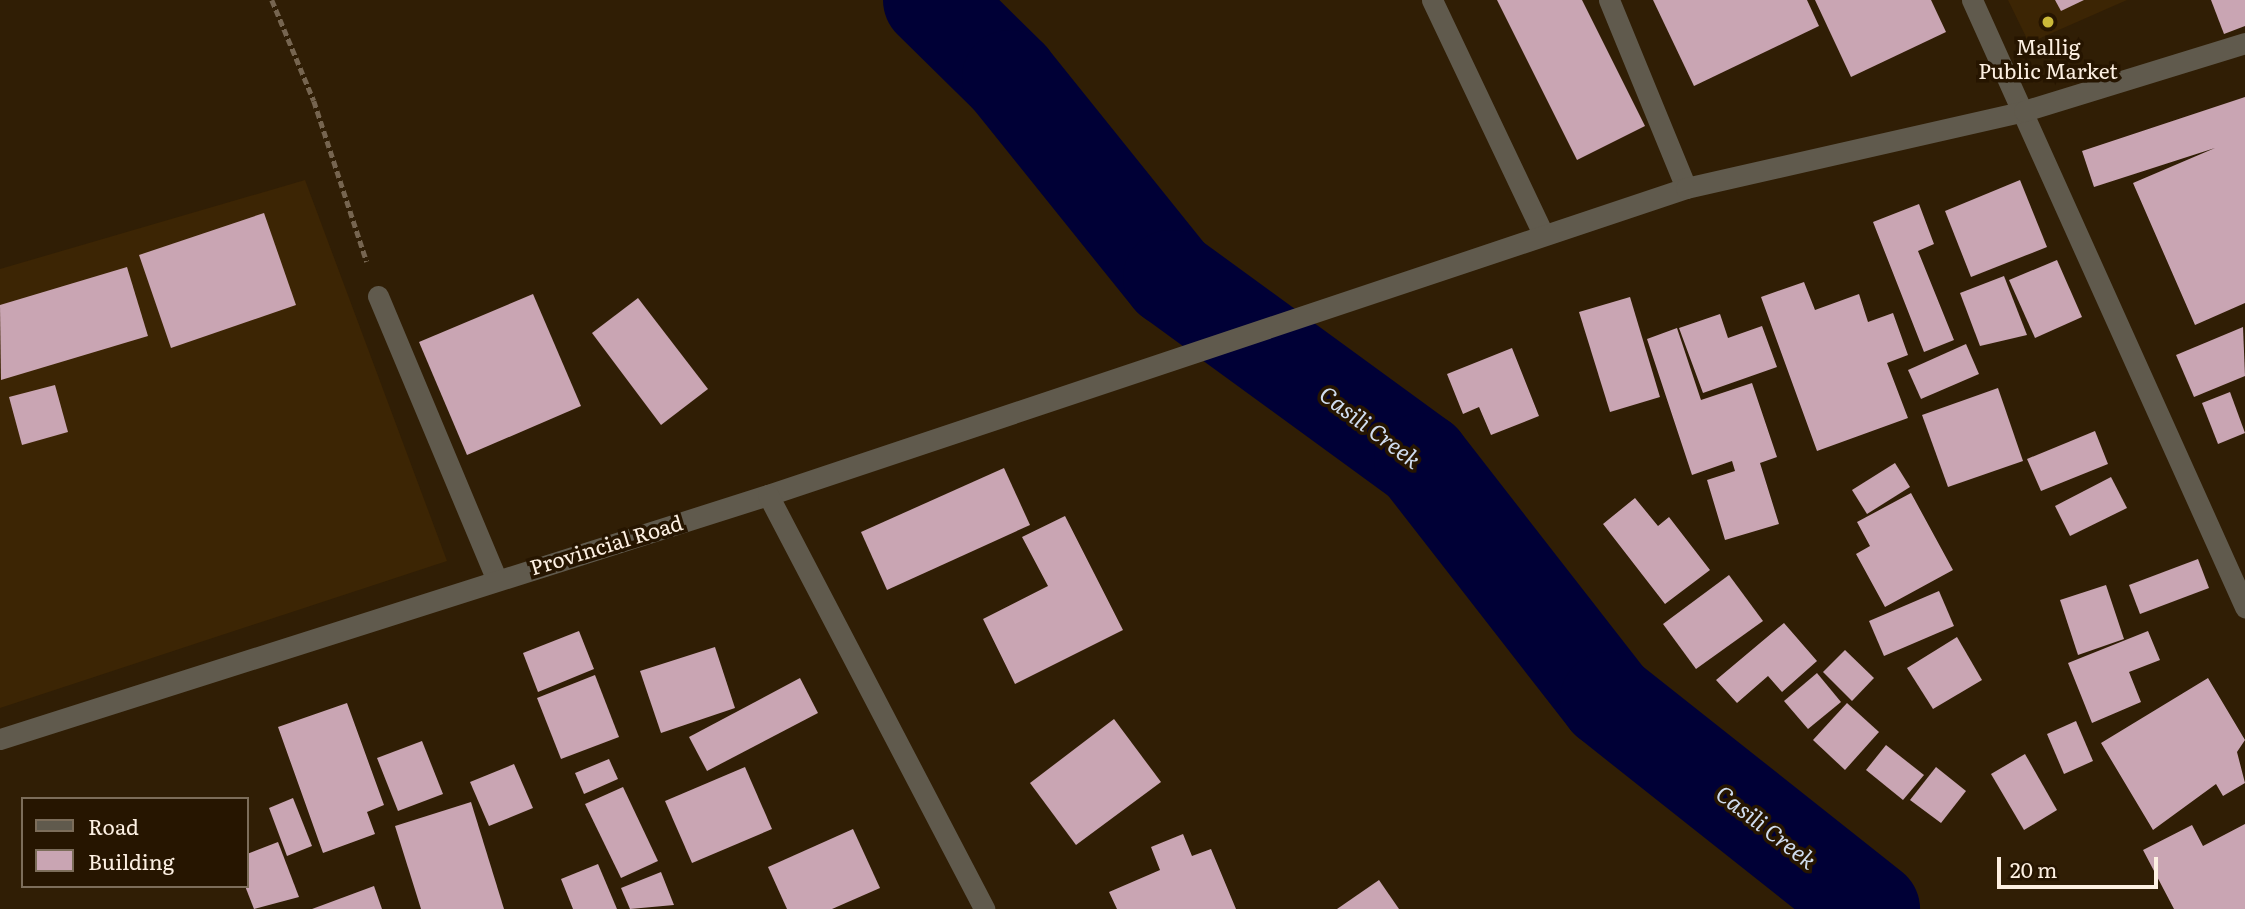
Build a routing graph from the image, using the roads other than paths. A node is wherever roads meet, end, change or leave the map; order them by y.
1 (1432, 0) edge
2 (1609, 0) edge
3 (1972, 0) edge
4 (2245, 43) edge
5 (2024, 111) junction
6 (1686, 188) junction
7 (1542, 232) junction
8 (378, 296) road end
9 (768, 495) junction
10 (496, 578) junction
11 (2245, 607) edge
12 (0, 740) edge
13 (984, 909) edge

1 - 7 street
2 - 6 street
3 - 5 street
4 - 5 street, Provincial Road
5 - 6 street, Provincial Road
5 - 11 street
6 - 7 street, Provincial Road
7 - 9 street, Provincial Road
8 - 10 street
9 - 10 street, Provincial Road
9 - 13 street
10 - 12 street, Provincial Road

